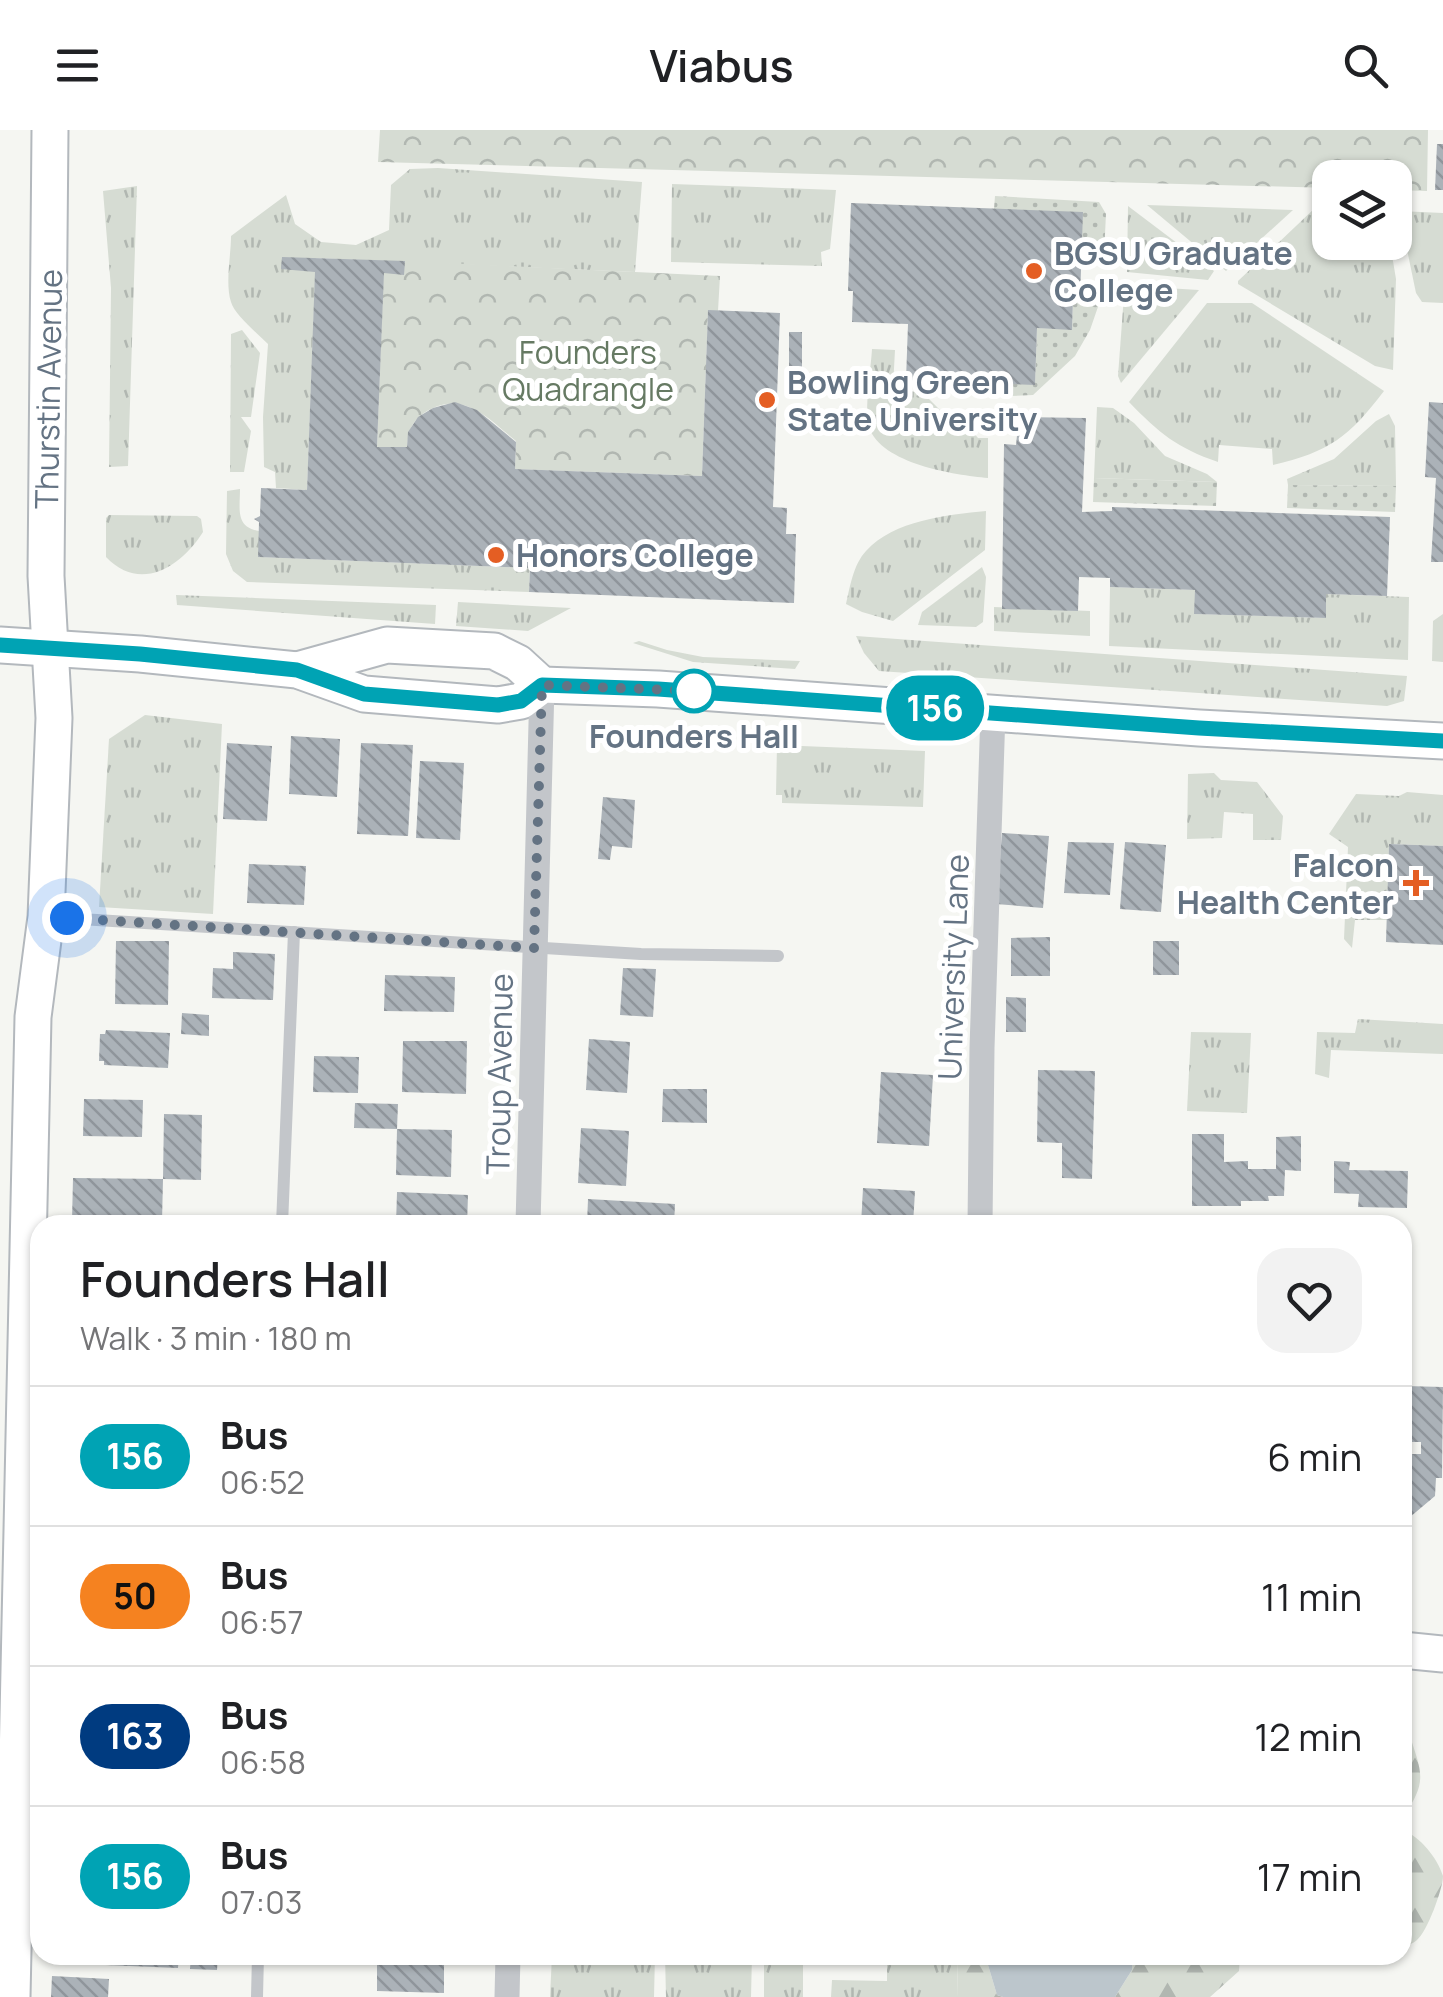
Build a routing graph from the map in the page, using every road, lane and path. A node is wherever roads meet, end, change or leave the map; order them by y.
1 (50, 130) edge
2 (0, 645) edge
3 (50, 648) junction
4 (297, 670) junction
5 (542, 685) junction
6 (993, 712) junction
7 (1443, 741) edge
8 (46, 917) junction
9 (294, 932) junction
10 (534, 948) junction
11 (778, 956) dead end
12 (282, 1215) edge
13 (528, 1215) edge
14 (980, 1215) edge
15 (21, 1560) edge
16 (1412, 1651) edge
17 (1443, 1654) edge
18 (258, 1965) edge
19 (508, 1965) edge
20 (12, 1997) edge
21 (256, 1997) edge
22 (507, 1997) edge

1 - 3 street, Thurstin Avenue
2 - 3 street
3 - 4 street
3 - 8 street, Thurstin Avenue
4 - 5 street
4 - 5 street
5 - 6 street
5 - 10 street, Troup Avenue
6 - 7 street
6 - 14 street, University Lane
8 - 9 lane
8 - 15 street, Thurstin Avenue
9 - 10 lane
9 - 12 lane
10 - 11 lane
10 - 13 street, Troup Avenue
15 - 20 street, Thurstin Avenue
16 - 17 street
18 - 21 lane
19 - 22 street

